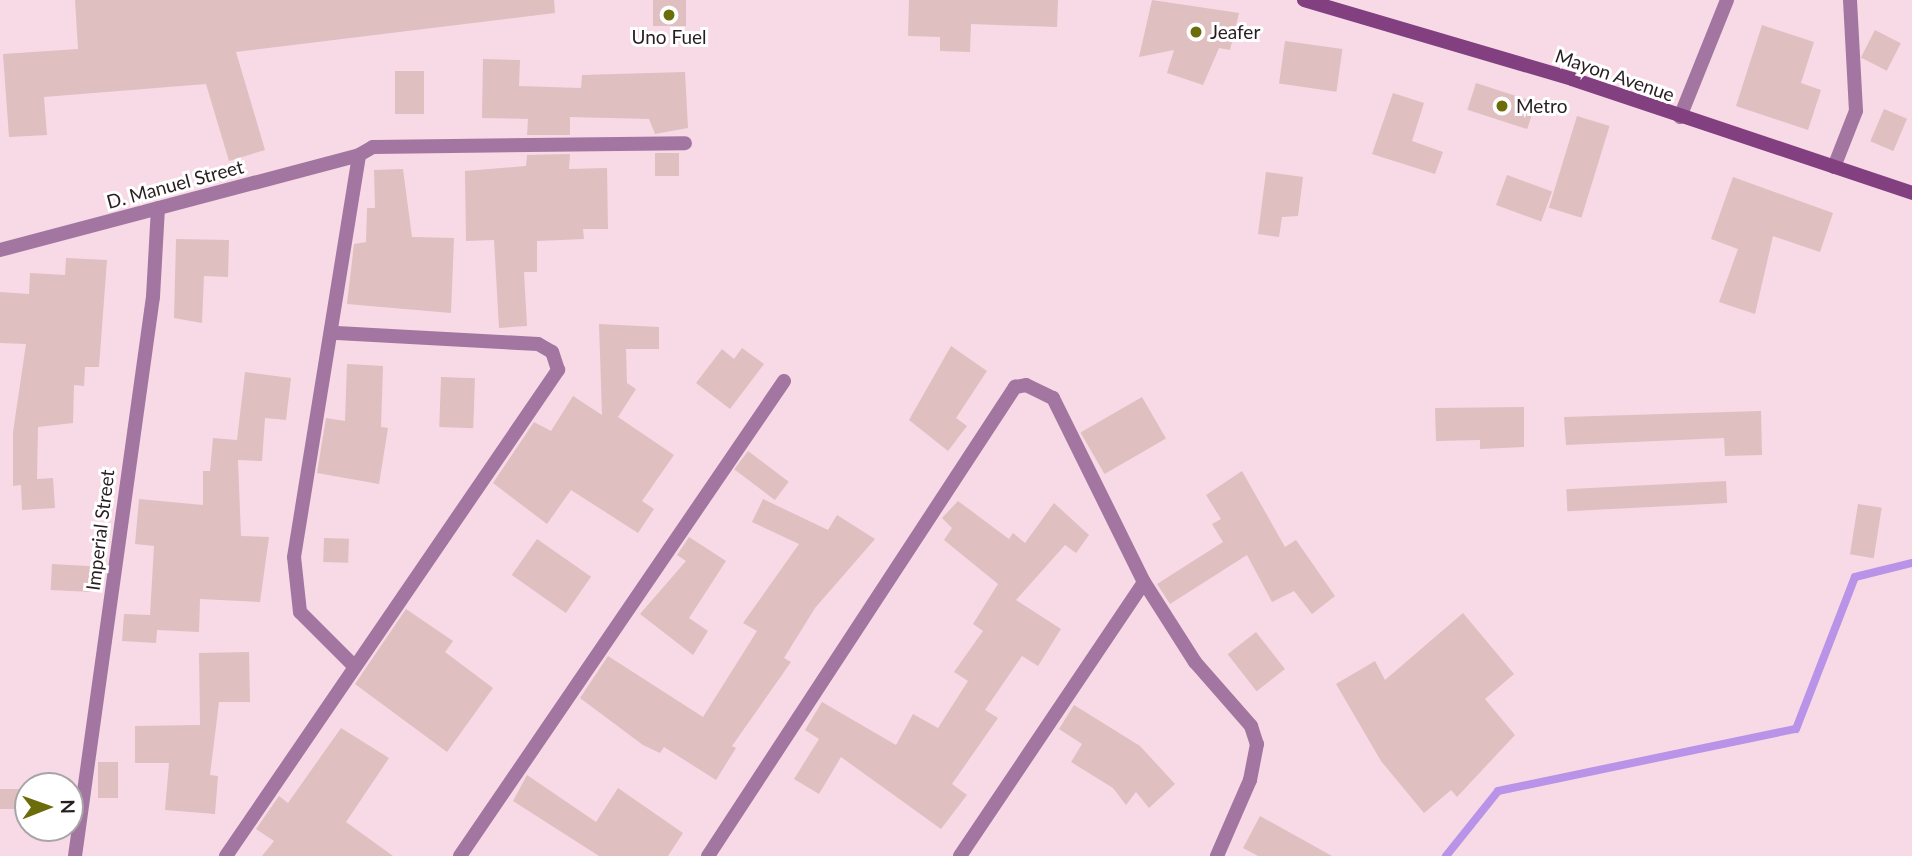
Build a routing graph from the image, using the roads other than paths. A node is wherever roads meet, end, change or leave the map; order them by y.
1 (1304, 0) edge
2 (1727, 0) edge
3 (1850, 0) edge
4 (1680, 117) junction
5 (685, 143) dead end
6 (359, 155) junction
7 (1834, 167) junction
8 (1912, 193) edge
9 (158, 208) junction
10 (0, 250) edge
11 (332, 333) junction
12 (784, 381) dead end
13 (1144, 582) junction
14 (353, 665) junction
15 (75, 856) edge
16 (226, 856) edge
17 (460, 856) edge
18 (708, 856) edge
19 (960, 856) edge
20 (1217, 856) edge

1 - 4 main road, Mayon Avenue
2 - 4 street
3 - 7 street
4 - 7 main road, Mayon Avenue
5 - 6 street, D. Manuel Street
6 - 9 street, D. Manuel Street
6 - 11 street
7 - 8 main road, Mayon Avenue
9 - 10 street, D. Manuel Street
9 - 15 street, Imperial Street
11 - 14 street
11 - 14 street
12 - 17 street
13 - 18 street
13 - 19 street
13 - 20 street
14 - 16 street

